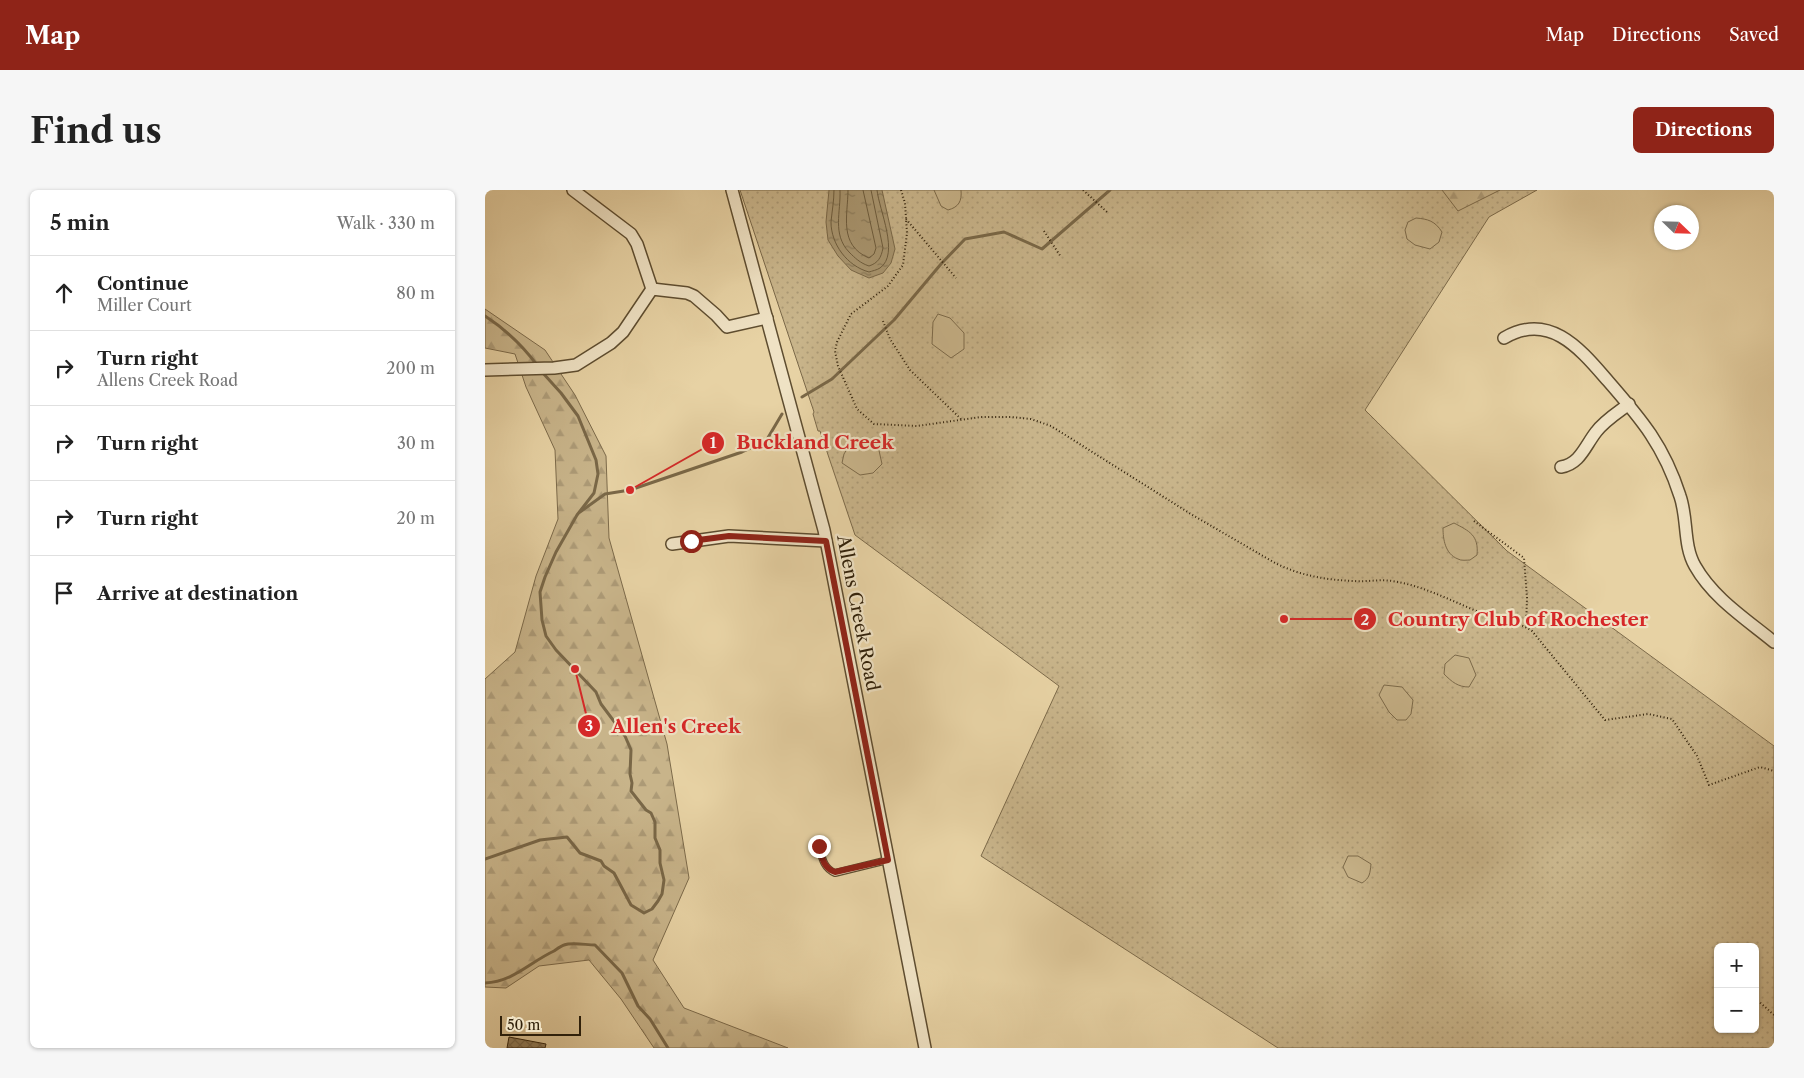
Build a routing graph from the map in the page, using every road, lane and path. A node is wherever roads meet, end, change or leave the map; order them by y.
1 (573, 190) edge
2 (732, 190) edge
3 (901, 190) edge
4 (1083, 190) edge
5 (1108, 213) dead end
6 (906, 219) junction
7 (1044, 231) dead end
8 (1061, 257) dead end
9 (956, 278) dead end
10 (652, 289) junction
11 (767, 318) junction
12 (883, 321) dead end
13 (1504, 338) dead end
14 (485, 370) edge
15 (1629, 404) junction
16 (961, 419) junction
17 (1561, 467) dead end
18 (1474, 521) dead end
19 (826, 541) junction
20 (672, 544) dead end
21 (1526, 628) junction
22 (1774, 642) edge
23 (1774, 771) edge
24 (819, 846) dead end
25 (888, 860) junction
26 (1759, 1002) edge
27 (1774, 1015) edge
28 (925, 1048) edge

1 - 10 street
2 - 11 street, Allens Creek Road
3 - 6 path
4 - 5 path
6 - 9 path
6 - 16 path
7 - 8 path
10 - 11 street
10 - 14 street
11 - 19 street, Allens Creek Road
12 - 16 path
13 - 15 street
15 - 17 street
15 - 22 street
16 - 21 path
18 - 21 path
19 - 20 street
19 - 25 street, Allens Creek Road
21 - 23 path
24 - 25 lane
25 - 28 street, Allens Creek Road
26 - 27 path

